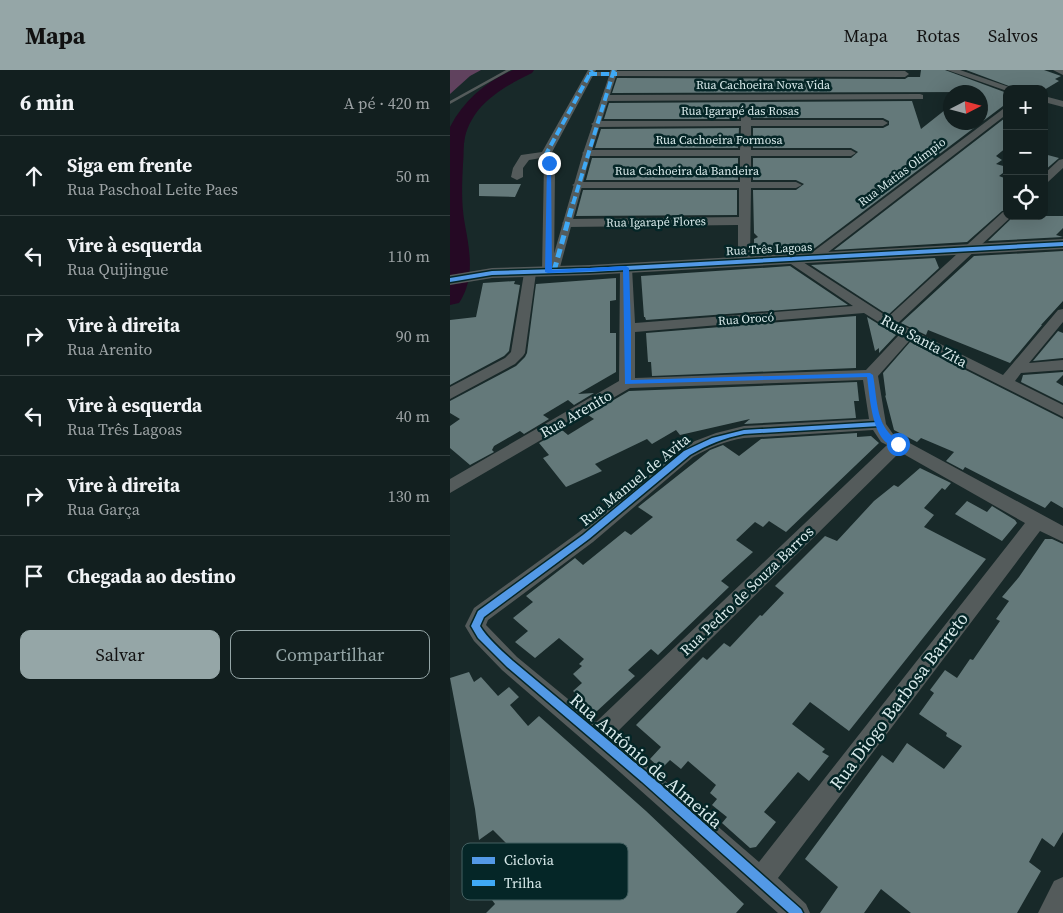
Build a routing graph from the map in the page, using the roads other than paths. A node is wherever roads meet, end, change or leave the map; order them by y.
1 (508, 70) edge
2 (951, 70) edge
3 (1057, 70) edge
4 (590, 72) edge
5 (1063, 72) edge
6 (614, 73) edge
7 (904, 74) dead end
8 (747, 83) edge
9 (1003, 86) edge
10 (920, 97) dead end
11 (606, 98) junction
12 (1048, 100) edge
13 (450, 103) edge
14 (1063, 104) edge
15 (1003, 112) edge
16 (883, 123) dead end
17 (596, 124) junction
18 (746, 124) junction
19 (746, 152) junction
20 (586, 153) junction
21 (851, 153) dead end
22 (545, 156) junction
23 (1063, 162) edge
24 (1048, 176) edge
25 (517, 177) dead end
26 (746, 185) junction
27 (796, 185) dead end
28 (578, 186) junction
29 (1003, 219) edge
30 (744, 221) junction
31 (568, 223) junction
32 (1063, 244) edge
33 (971, 249) junction
34 (814, 257) junction
35 (792, 259) junction
36 (744, 261) junction
37 (626, 268) junction
38 (551, 271) junction
39 (530, 273) junction
40 (450, 280) edge
41 (865, 309) junction
42 (1063, 312) edge
43 (889, 324) junction
44 (628, 328) junction
45 (908, 334) junction
46 (1063, 365) edge
47 (1015, 369) junction
48 (870, 375) junction
49 (627, 383) junction
50 (1004, 383) junction
51 (450, 394) edge
52 (1063, 412) edge
53 (878, 424) junction
54 (898, 444) junction
55 (450, 487) edge
56 (1036, 522) junction
57 (1063, 535) edge
58 (476, 630) joint
59 (596, 737) junction
60 (761, 880) junction
61 (1063, 890) edge
62 (797, 913) edge
63 (1051, 913) edge

1 - 13 lane
2 - 9 street
3 - 5 street
4 - 6 street
4 - 22 street
6 - 8 street
6 - 11 street
7 - 8 street
8 - 10 street, Rua Cachoeira Nova Vida
8 - 11 street, Rua Cachoeira Nova Vida
8 - 18 street
11 - 17 street
12 - 14 street
15 - 34 street, Rua Matias Olímpio
16 - 18 street, Rua Igarapé das Rosas
17 - 18 street, Rua Igarapé das Rosas
17 - 20 street
18 - 19 street
19 - 20 street, Rua Cachoeira Formosa
19 - 21 street, Rua Cachoeira Formosa
19 - 26 street
20 - 28 street
22 - 25 street
22 - 38 street
23 - 24 street
26 - 27 street, Rua Cachoeira da Bandeira
26 - 28 street, Rua Cachoeira da Bandeira
26 - 30 street
28 - 31 street
29 - 33 street
30 - 31 street, Rua Igarapé Flores
30 - 36 street
31 - 38 street
32 - 33 street, Rua Três Lagoas
33 - 34 street, Rua Três Lagoas
33 - 43 street
34 - 35 street, Rua Três Lagoas
35 - 36 street, Rua Três Lagoas
35 - 41 street, Rua Santa Zita
36 - 37 street, Rua Três Lagoas
37 - 38 street, Rua Três Lagoas
37 - 44 street, Rua Arenito
38 - 39 street, Rua Três Lagoas
39 - 40 street, Rua Três Lagoas
39 - 51 street
41 - 43 street, Rua Santa Zita
41 - 44 street, Rua Orocó
42 - 47 street
43 - 45 street, Rua Santa Zita
44 - 49 street, Rua Arenito
45 - 48 street
45 - 50 street, Rua Santa Zita
46 - 47 street
47 - 50 street
48 - 49 street
48 - 53 street
49 - 55 street, Rua Arenito
50 - 52 street, Rua Santa Zita
53 - 54 street
53 - 58 street, Rua Manuel de Avita
54 - 56 street
54 - 59 street, Rua Pedro de Souza Barros
56 - 57 street
56 - 60 street, Rua Diogo Barbosa Barreto
58 - 59 street, Rua Antônio de Almeida
59 - 60 street, Rua Antônio de Almeida
60 - 62 street, Rua Antônio de Almeida
61 - 63 street

